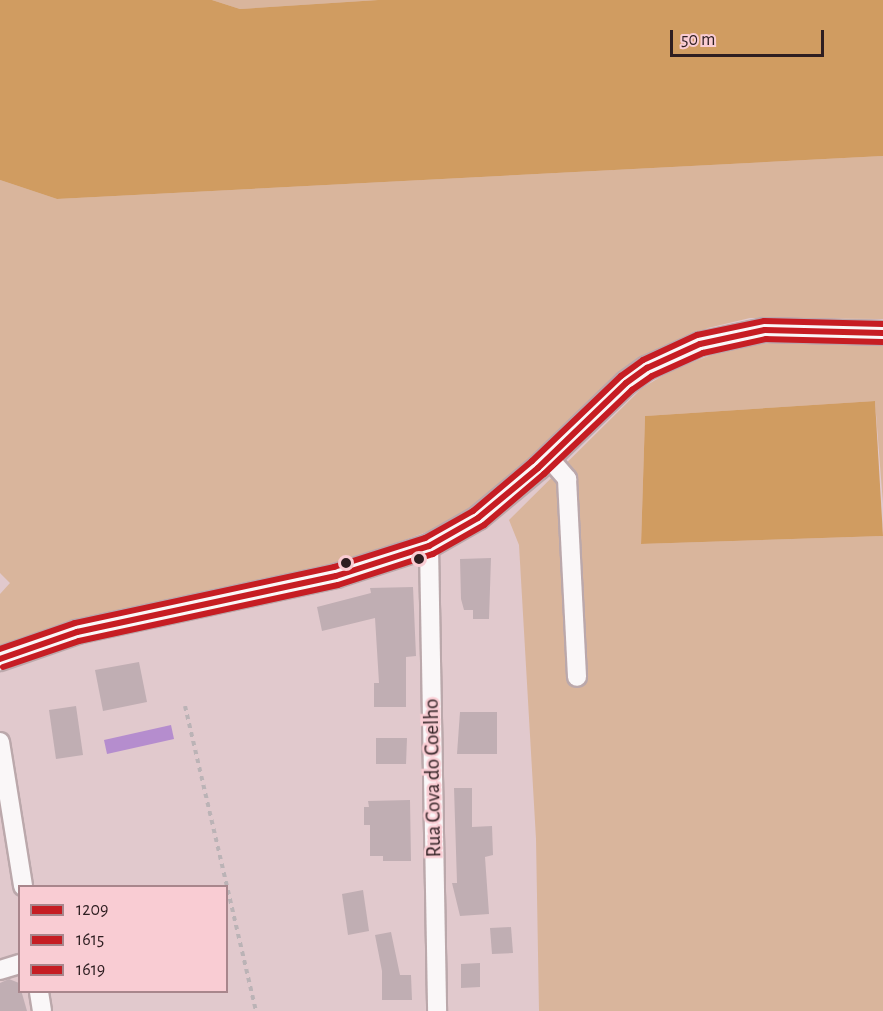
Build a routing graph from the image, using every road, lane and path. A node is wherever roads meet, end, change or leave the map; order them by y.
1 (883, 333) edge
2 (549, 458) junction
3 (429, 546) junction
4 (0, 659) edge
5 (577, 677) dead end
6 (185, 706) dead end
7 (0, 742) edge
8 (23, 885) edge
9 (227, 885) edge
10 (228, 891) edge
11 (18, 965) edge
12 (0, 970) edge
13 (39, 993) edge
14 (42, 1011) edge
15 (256, 1011) edge
16 (437, 1011) edge

1 - 2 street
2 - 3 street
2 - 5 street
3 - 4 street
3 - 16 street, Rua Cova do Coelho
6 - 9 path
7 - 8 street
10 - 15 path
11 - 12 street
13 - 14 street

